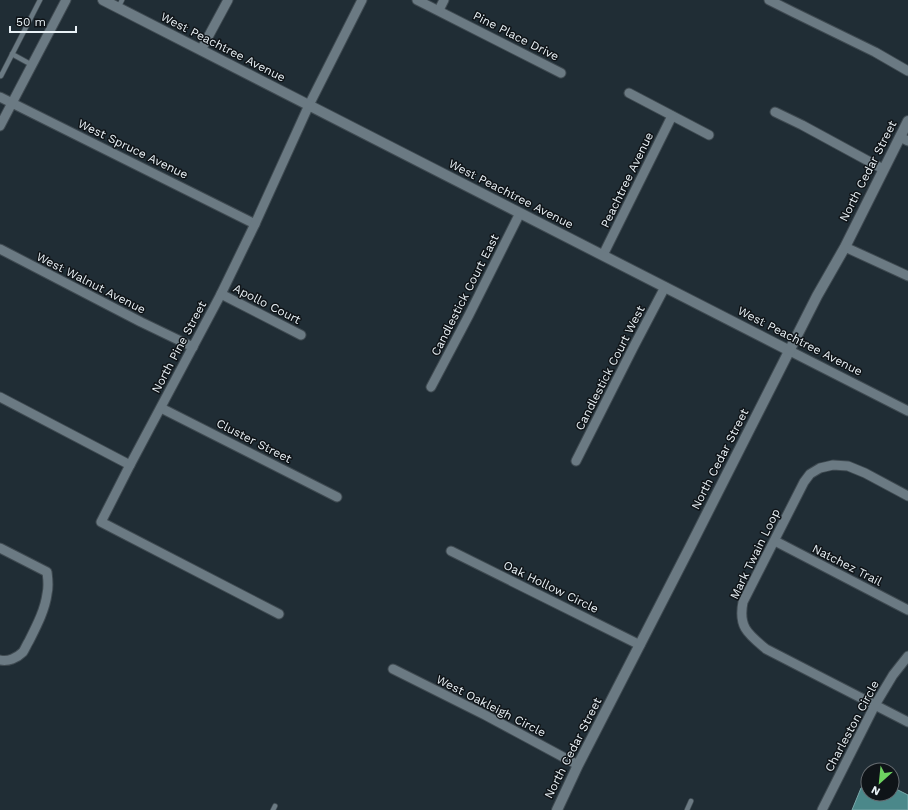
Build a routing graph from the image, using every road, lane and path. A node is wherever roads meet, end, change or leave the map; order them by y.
1 (40, 0) edge
2 (66, 0) edge
3 (102, 0) edge
4 (228, 0) edge
5 (362, 0) edge
6 (417, 0) edge
7 (444, 0) edge
8 (769, 0) edge
9 (120, 4) edge
10 (439, 10) junction
11 (201, 50) junction
12 (12, 54) junction
13 (32, 65) junction
14 (908, 71) edge
15 (561, 73) dead end
16 (0, 75) edge
17 (629, 93) dead end
18 (0, 96) edge
19 (12, 103) junction
20 (309, 106) junction
21 (775, 112) dead end
22 (672, 116) junction
23 (908, 121) edge
24 (0, 126) edge
25 (709, 135) dead end
26 (904, 139) edge
27 (883, 169) junction
28 (520, 213) junction
29 (256, 224) junction
30 (845, 247) junction
31 (0, 249) edge
32 (603, 255) junction
33 (908, 276) edge
34 (665, 287) junction
35 (221, 294) junction
36 (301, 335) dead end
37 (193, 347) junction
38 (790, 351) junction
39 (431, 387) dead end
40 (0, 397) edge
41 (161, 408) junction
42 (908, 411) edge
43 (576, 461) dead end
44 (130, 465) junction
45 (908, 496) edge
46 (337, 497) dead end
47 (775, 541) junction
48 (0, 548) edge
49 (451, 551) dead end
50 (908, 610) edge
51 (279, 614) dead end
52 (640, 645) junction
53 (908, 656) edge
54 (5, 660) edge
55 (392, 669) dead end
56 (875, 705) junction
57 (908, 722) edge
58 (578, 765) junction
59 (691, 801) dead end
60 (557, 810) edge
61 (687, 810) edge
62 (822, 810) edge

1 - 12 lane
2 - 13 street
3 - 9 street, West Peachtree Avenue
4 - 11 street
5 - 20 street, North Pine Street
6 - 10 street, Pine Place Drive
7 - 10 street
8 - 14 street
9 - 11 street, West Peachtree Avenue
10 - 15 street, Pine Place Drive
11 - 20 street, West Peachtree Avenue
12 - 13 lane
12 - 16 lane
13 - 19 street
17 - 22 street
18 - 19 street, West Spruce Avenue
19 - 24 street
19 - 29 street, West Spruce Avenue
20 - 28 street, West Peachtree Avenue
20 - 29 street, North Pine Street
21 - 27 street
22 - 25 street
22 - 32 street, Peachtree Avenue
23 - 26 street, North Cedar Street
26 - 27 street, North Cedar Street
27 - 30 street, North Cedar Street
28 - 32 street, West Peachtree Avenue
28 - 39 street, Candlestick Court East
29 - 35 street, North Pine Street
30 - 33 street
30 - 38 street, North Cedar Street
31 - 37 street, West Walnut Avenue
32 - 34 street, West Peachtree Avenue
34 - 38 street, West Peachtree Avenue
34 - 43 street, Candlestick Court West
35 - 36 street, Apollo Court
35 - 37 street, North Pine Street
37 - 41 street, North Pine Street
38 - 42 street, West Peachtree Avenue
38 - 52 street, North Cedar Street
40 - 44 street
41 - 44 street, North Pine Street
41 - 46 street, Cluster Street
44 - 51 street, North Pine Street
45 - 47 street, Mark Twain Loop
47 - 50 street, Natchez Trail
47 - 56 street, Mark Twain Loop
48 - 54 street
49 - 52 street, Oak Hollow Circle
52 - 58 street, North Cedar Street
53 - 56 street, Charleston Circle
55 - 58 street, West Oakleigh Circle
56 - 57 street, Mark Twain Loop
56 - 62 street, Charleston Circle
58 - 60 street, North Cedar Street
59 - 61 lane

